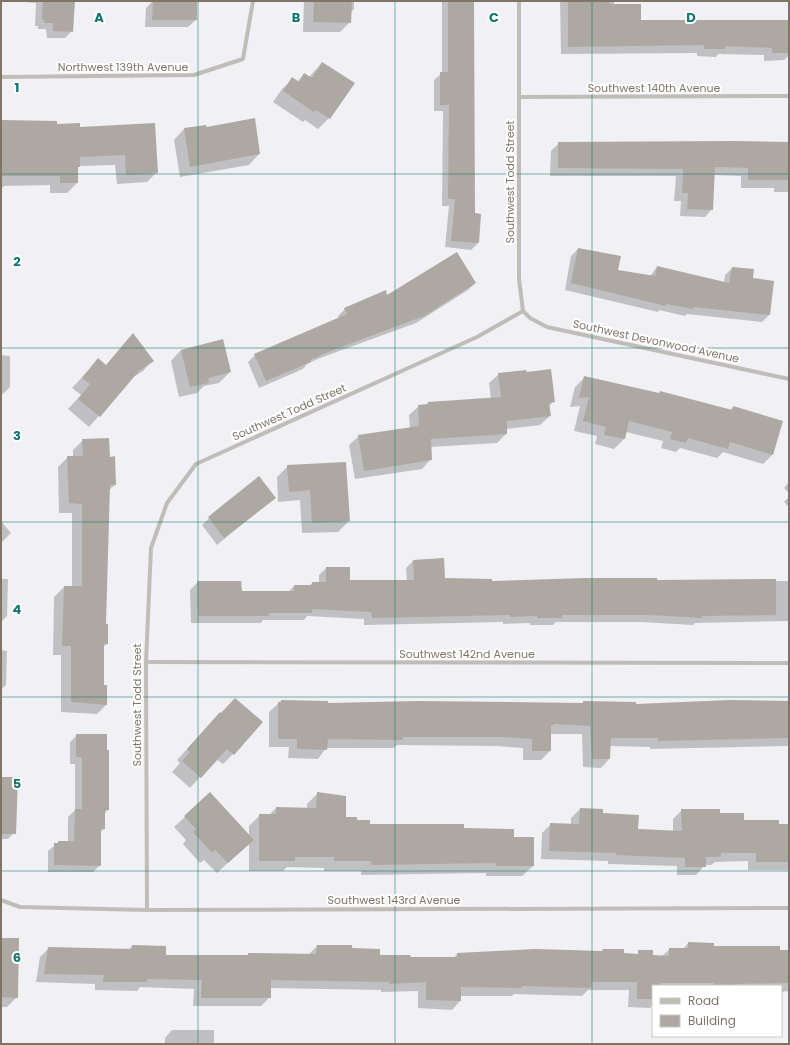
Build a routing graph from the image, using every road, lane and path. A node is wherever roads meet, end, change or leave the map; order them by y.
1 (253, 1) edge
2 (519, 1) edge
3 (1, 77) edge
4 (789, 96) edge
5 (519, 98) junction
6 (523, 311) junction
7 (789, 379) edge
8 (146, 662) junction
9 (789, 663) edge
10 (1, 900) edge
11 (789, 908) edge
12 (147, 910) junction

1 - 3 street, Northwest 139th Avenue
2 - 5 street, Southwest Todd Street
4 - 5 street, Southwest 140th Avenue
5 - 6 street, Southwest Todd Street
6 - 7 street, Southwest Devonwood Avenue
6 - 8 street, Southwest Todd Street
8 - 9 street, Southwest 142nd Avenue
8 - 12 street, Southwest Todd Street
10 - 12 street, Southwest 143rd Avenue
11 - 12 street, Southwest 143rd Avenue

